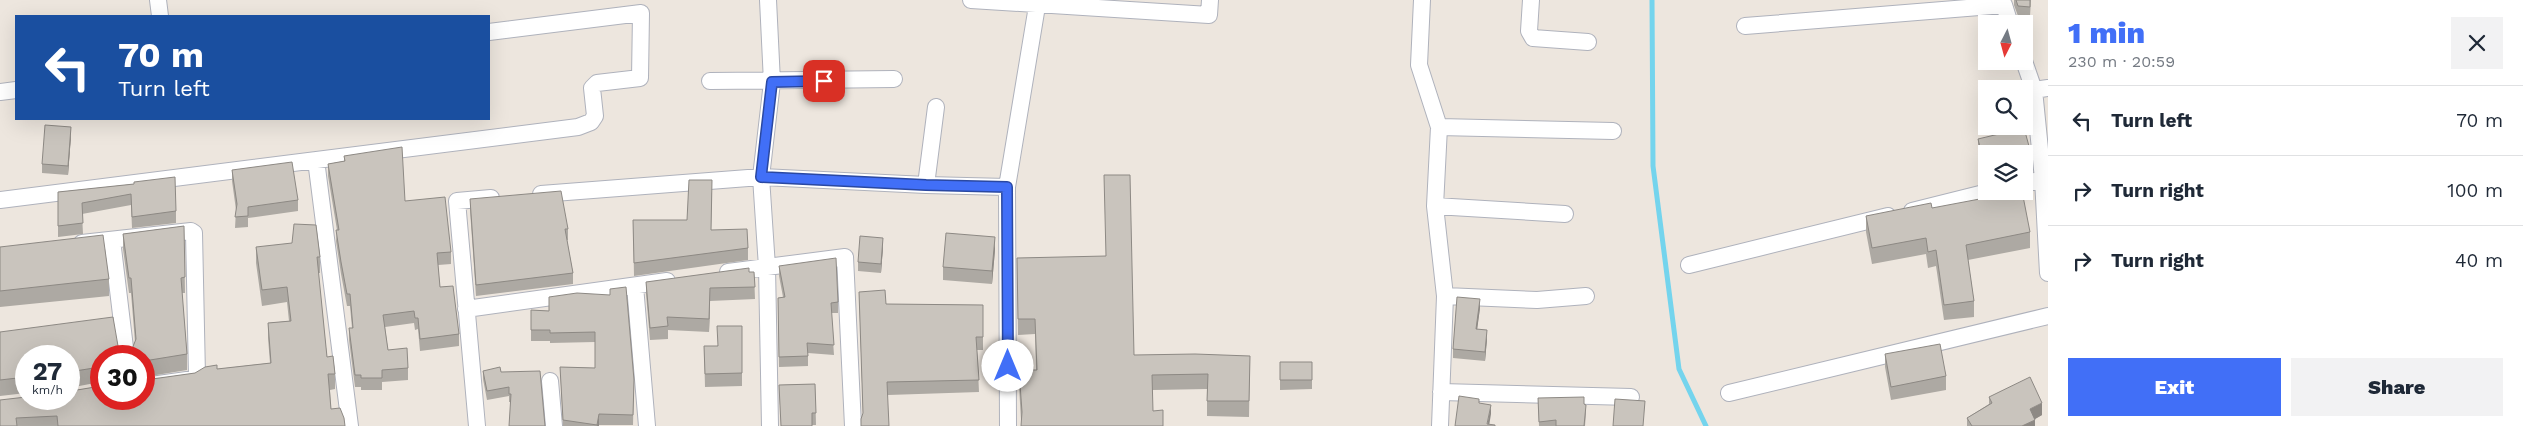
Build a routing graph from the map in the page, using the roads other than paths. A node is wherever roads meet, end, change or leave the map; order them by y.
1 (158, 0) edge
2 (768, 0) edge
3 (971, 0) edge
4 (1210, 0) edge
5 (1422, 0) edge
6 (1531, 0) edge
7 (1038, 2) edge
8 (641, 6) edge
9 (160, 15) edge
10 (2007, 15) edge
11 (1746, 26) dead end
12 (490, 32) edge
13 (1588, 42) dead end
14 (2029, 70) edge
15 (894, 79) dead end
16 (710, 81) dead end
17 (772, 82) junction
18 (2041, 89) edge
19 (15, 90) edge
20 (0, 92) edge
21 (936, 107) dead end
22 (1439, 127) junction
23 (1613, 131) dead end
24 (316, 160) junction
25 (761, 177) junction
26 (2043, 179) junction
27 (2033, 182) edge
28 (926, 185) junction
29 (1007, 187) junction
30 (1978, 194) edge
31 (526, 196) edge
32 (506, 197) edge
33 (0, 200) edge
34 (1435, 206) junction
35 (2046, 206) edge
36 (1565, 214) dead end
37 (112, 240) junction
38 (65, 246) edge
39 (1689, 264) dead end
40 (767, 267) junction
41 (2048, 273) edge
42 (710, 275) edge
43 (682, 279) edge
44 (635, 286) junction
45 (1445, 296) junction
46 (1586, 296) dead end
47 (466, 309) junction
48 (2048, 316) edge
49 (125, 345) edge
50 (550, 381) dead end
51 (155, 384) edge
52 (1441, 392) junction
53 (1729, 393) dead end
54 (1631, 397) dead end
55 (350, 426) edge
56 (477, 426) edge
57 (554, 426) edge
58 (646, 426) edge
59 (770, 426) edge
60 (853, 426) edge
61 (1008, 426) edge
62 (1440, 426) edge

1 - 9 street
2 - 17 street
3 - 7 street
4 - 7 street
5 - 22 street
6 - 13 street
7 - 29 street
8 - 12 street
8 - 24 street
10 - 11 street
14 - 18 street
15 - 17 street
16 - 17 street
17 - 25 street
18 - 26 street
19 - 20 street
21 - 28 street
22 - 23 street
22 - 34 street
24 - 33 street
24 - 55 street
25 - 28 street
25 - 31 street
25 - 40 street
26 - 27 street
26 - 35 street
28 - 29 street
29 - 61 street
30 - 39 street
32 - 47 street
34 - 36 street
34 - 45 street
35 - 41 street
37 - 38 street
37 - 49 street
37 - 51 street
40 - 42 street
40 - 59 street
40 - 60 street
43 - 44 street
44 - 47 street
44 - 58 street
45 - 46 street
45 - 52 street
47 - 56 street
48 - 53 street
50 - 57 street
52 - 54 street
52 - 62 street

